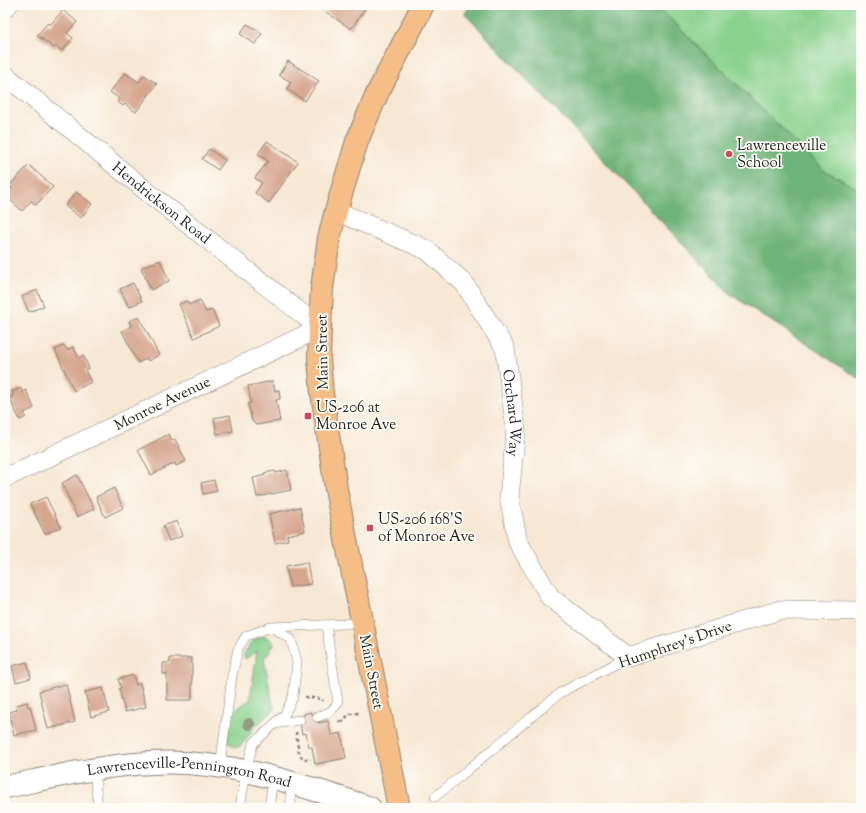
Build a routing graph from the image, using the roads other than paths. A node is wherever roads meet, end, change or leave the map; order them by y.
1 (8, 5) edge
2 (423, 5) edge
3 (5, 8) edge
4 (5, 75) edge
5 (336, 211) junction
6 (320, 328) junction
7 (5, 478) edge
8 (861, 611) edge
9 (362, 621) junction
10 (326, 625) junction
11 (271, 627) junction
12 (628, 657) junction
13 (317, 717) dead end
14 (300, 720) dead end
15 (273, 724) junction
16 (220, 767) junction
17 (94, 770) junction
18 (246, 771) junction
19 (282, 780) junction
20 (5, 787) edge
21 (435, 797) dead end
22 (98, 808) edge
23 (240, 808) edge
24 (269, 808) edge
25 (294, 808) edge
26 (370, 808) edge
27 (398, 808) edge

1 - 3 street
2 - 5 highway, Main Street
4 - 6 street, Hendrickson Road
5 - 6 highway, Main Street
5 - 12 street, Orchard Way
6 - 7 street, Monroe Avenue
6 - 9 highway, Main Street
8 - 12 street, Humphrey's Drive
9 - 10 lane
9 - 27 highway, Main Street
10 - 11 lane
10 - 13 lane
11 - 15 lane
11 - 16 lane
12 - 21 lane, Humphrey's Drive
14 - 15 lane
15 - 18 lane
16 - 17 street, Lawrenceville-Pennington Road
16 - 18 street, Lawrenceville-Pennington Road
17 - 20 street, Lawrenceville-Pennington Road
17 - 22 lane
18 - 19 street, Lawrenceville-Pennington Road
18 - 23 lane
19 - 24 lane
19 - 25 lane
19 - 26 street, Lawrenceville-Pennington Road

